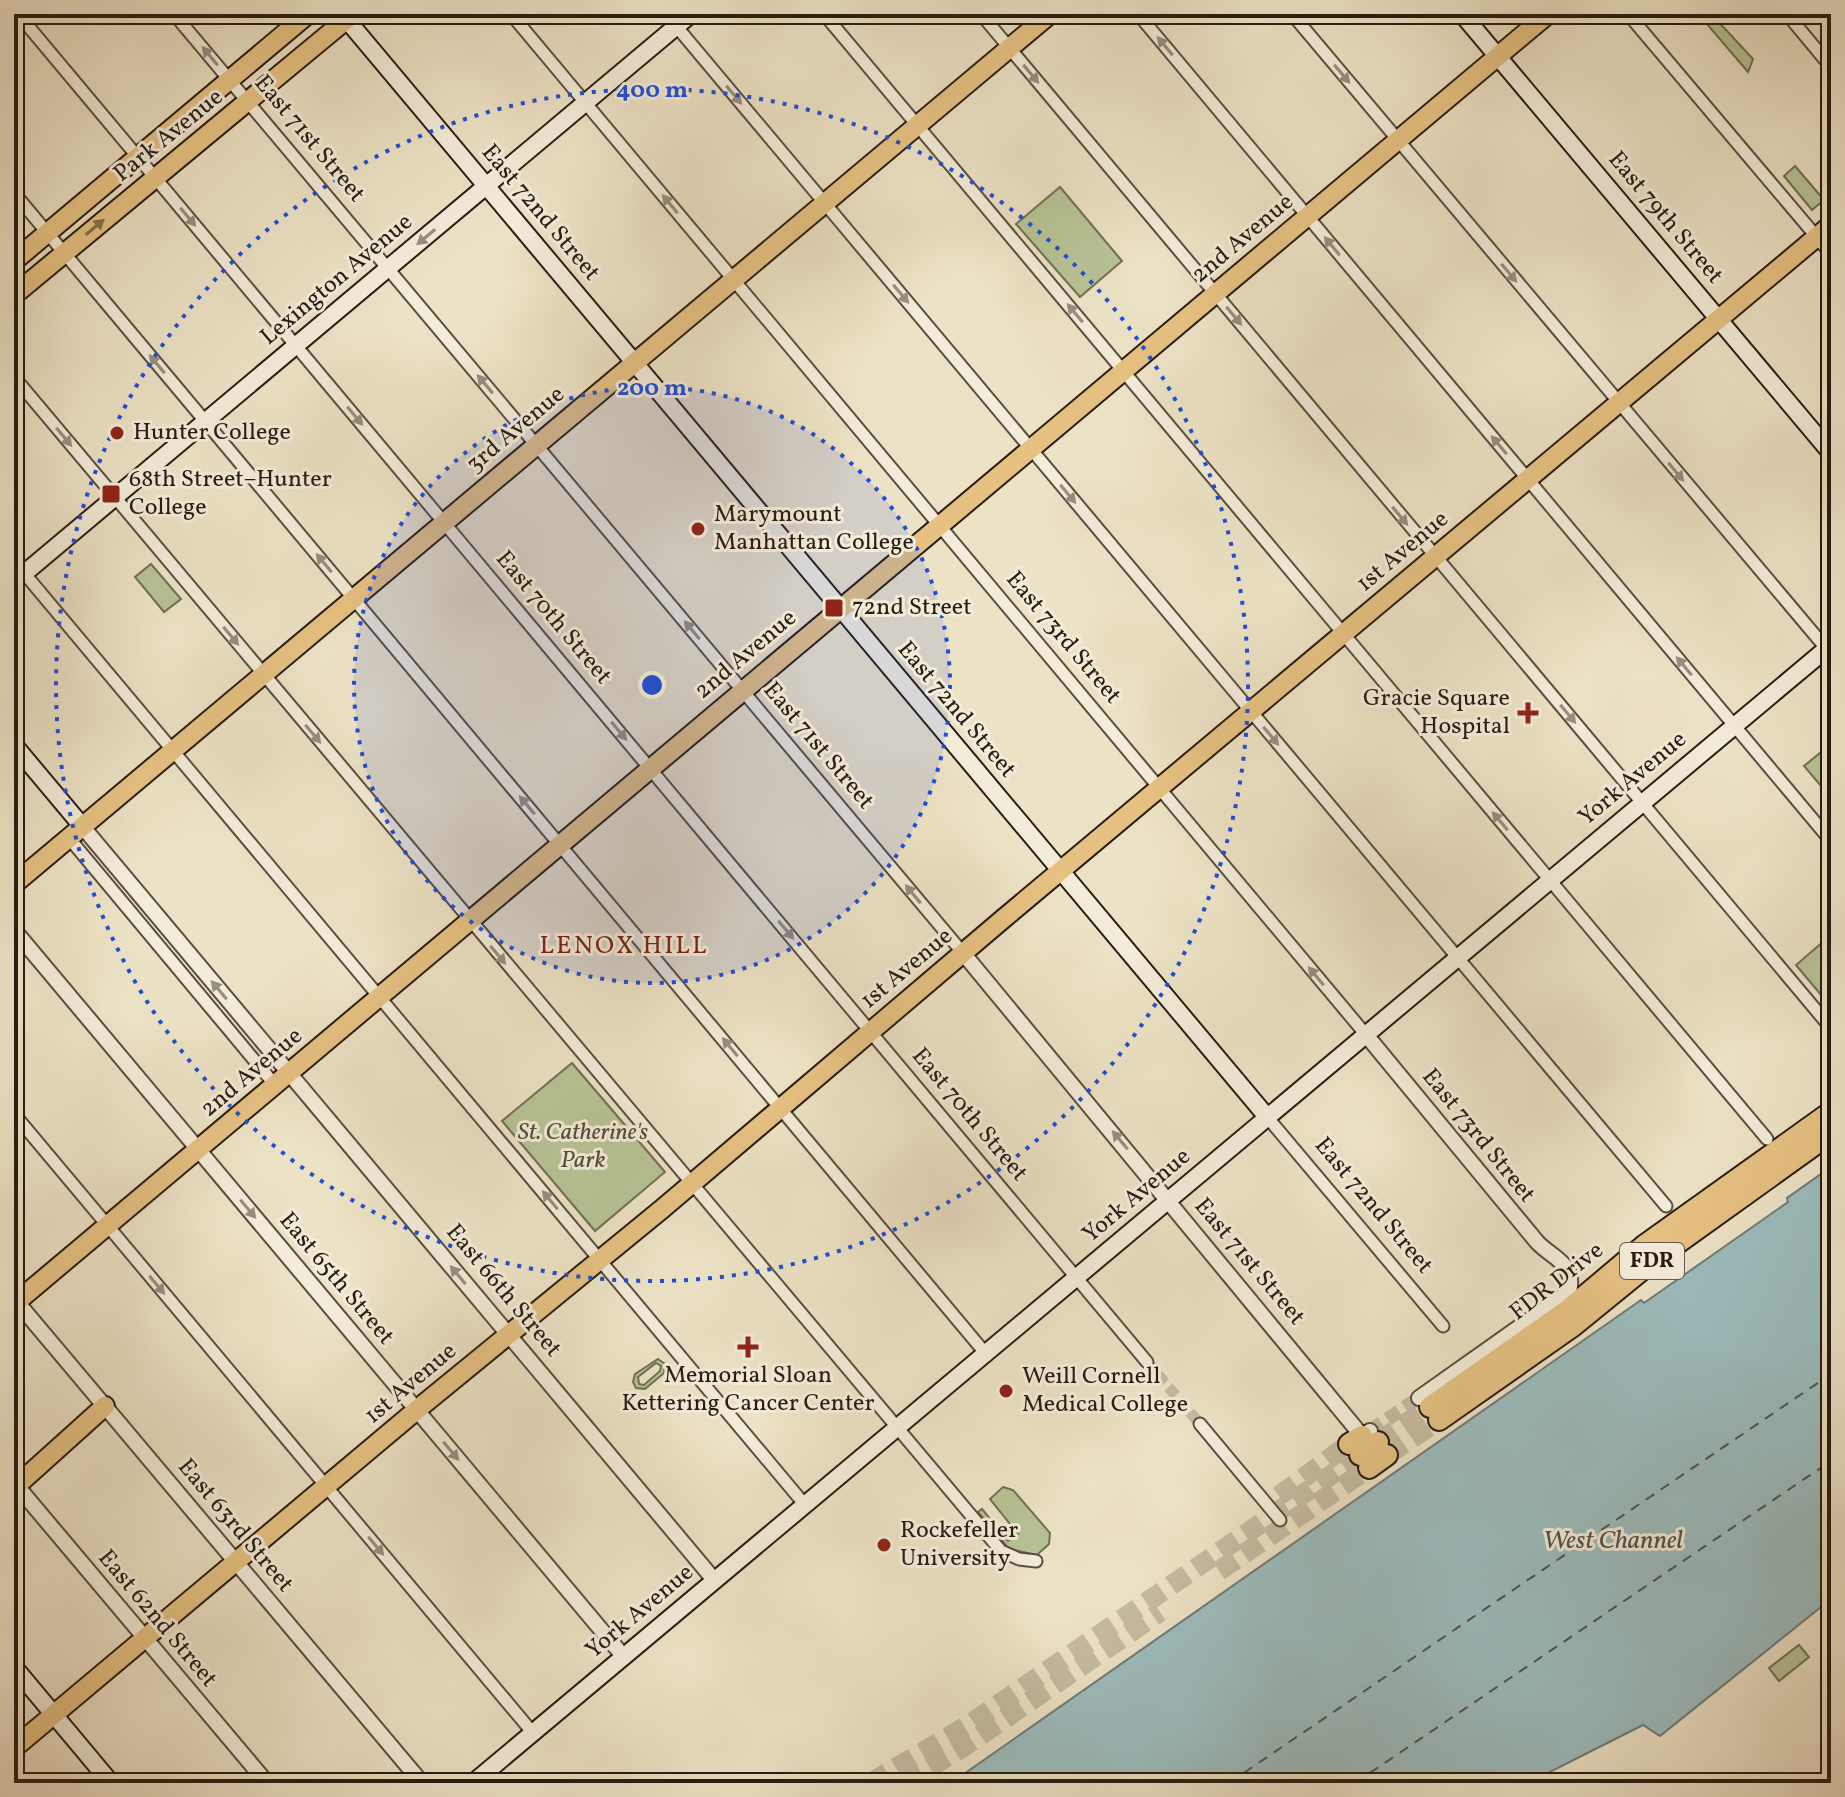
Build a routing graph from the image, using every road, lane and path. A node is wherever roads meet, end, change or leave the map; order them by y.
1 (18, 14) edge
2 (174, 14) edge
3 (308, 14) edge
4 (511, 14) edge
5 (691, 14) edge
6 (824, 14) edge
7 (981, 14) edge
8 (1050, 14) edge
9 (1138, 14) edge
10 (1292, 14) edge
11 (1462, 14) edge
12 (1548, 14) edge
13 (1628, 14) edge
14 (1787, 14) edge
15 (347, 16) edge
16 (671, 20) edge
17 (1010, 49) junction
18 (1498, 56) junction
19 (1831, 67) edge
20 (230, 80) junction
21 (249, 102) junction
22 (585, 103) junction
23 (918, 126) junction
24 (1398, 140) junction
25 (138, 157) junction
26 (154, 177) junction
27 (486, 186) junction
28 (14, 193) edge
29 (824, 203) junction
30 (1307, 216) junction
31 (1824, 231) edge
32 (47, 233) junction
33 (64, 253) junction
34 (1831, 254) edge
35 (14, 261) edge
36 (388, 268) junction
37 (734, 280) junction
38 (1215, 293) junction
39 (14, 295) edge
40 (1718, 320) junction
41 (296, 346) junction
42 (634, 364) junction
43 (1125, 372) junction
44 (14, 377) edge
45 (1619, 404) junction
46 (206, 422) junction
47 (536, 444) junction
48 (1032, 451) junction
49 (1831, 453) edge
50 (1529, 479) junction
51 (115, 498) junction
52 (443, 521) junction
53 (941, 527) junction
54 (1435, 557) junction
55 (18, 572) edge
56 (354, 599) junction
57 (839, 608) junction
58 (1344, 633) junction
59 (1829, 650) edge
60 (263, 674) junction
61 (742, 690) junction
62 (1250, 711) junction
63 (1734, 725) junction
64 (14, 745) edge
65 (172, 751) junction
66 (649, 767) junction
67 (1158, 788) junction
68 (1642, 803) junction
69 (75, 832) junction
70 (1831, 841) edge
71 (560, 844) junction
72 (117, 868) junction
73 (1060, 871) junction
74 (103, 879) junction
75 (1550, 881) junction
76 (14, 884) edge
77 (471, 922) junction
78 (14, 930) edge
79 (963, 953) junction
80 (1458, 959) junction
81 (379, 998) junction
82 (1831, 1028) edge
83 (254, 1032) junction
84 (871, 1032) junction
85 (1367, 1036) junction
86 (239, 1045) junction
87 (282, 1079) junction
88 (780, 1107) junction
89 (1831, 1112) edge
90 (14, 1114) edge
91 (1268, 1118) junction
92 (1831, 1133) edge
93 (1767, 1139) dead end
94 (198, 1149) junction
95 (691, 1184) junction
96 (1170, 1200) junction
97 (1666, 1206) dead end
98 (107, 1226) junction
99 (600, 1260) junction
100 (1622, 1265) junction
101 (1077, 1278) junction
102 (1569, 1292) junction
103 (15, 1301) edge
104 (1443, 1326) dead end
105 (509, 1335) junction
106 (986, 1354) junction
107 (1147, 1362) tunnel mouth
108 (105, 1406) junction
109 (1429, 1408) junction
110 (417, 1410) junction
111 (1200, 1424) tunnel mouth
112 (896, 1429) junction
113 (1368, 1447) dead end
114 (15, 1486) edge
115 (326, 1486) junction
116 (805, 1505) junction
117 (1280, 1520) dead end
118 (1036, 1561) dead end
119 (238, 1563) junction
120 (715, 1581) junction
121 (147, 1639) junction
122 (624, 1657) junction
123 (14, 1667) edge
124 (54, 1714) junction
125 (533, 1733) junction
126 (14, 1748) edge
127 (111, 1783) edge
128 (267, 1783) edge
129 (422, 1783) edge
130 (473, 1783) edge

1 - 25 street, East 70th Street
20 -> 2 street, East 71st Street
3 - 20 main road, Park Avenue
4 - 22 street, East 73rd Street
5 - 16 main road, Lexington Avenue
6 - 23 street
7 - 17 street
8 - 17 main road, 3rd Avenue
30 -> 9 street
10 -> 24 street
11 - 18 main road, East 79th Street
12 - 18 main road, 2nd Avenue
13 - 31 street
14 - 19 street
15 - 21 main road, Park Avenue
15 - 27 main road, East 72nd Street
16 - 22 main road, Lexington Avenue
16 -> 29 street
17 - 23 main road, 3rd Avenue
17 -> 38 street
18 - 24 main road, 2nd Avenue
18 - 40 main road, East 79th Street
20 - 21 street, East 71st Street
20 - 25 main road, Park Avenue
21 - 26 main road, Park Avenue
21 - 36 street, East 71st Street
22 - 27 main road, Lexington Avenue
37 -> 22 street, East 73rd Street
23 - 29 main road, 3rd Avenue
43 -> 23 street
24 - 30 main road, 2nd Avenue
24 -> 45 street
25 - 26 street, East 70th Street
25 - 32 main road, Park Avenue
33 -> 26 main road, Park Avenue
26 -> 41 street, East 70th Street
27 -> 36 main road, Lexington Avenue
27 - 42 main road, East 72nd Street
28 - 32 street
29 - 37 main road, 3rd Avenue
29 -> 48 street
30 - 38 main road, 2nd Avenue
50 -> 30 street
31 - 34 street
31 - 40 main road, 1st Avenue
32 - 33 street
32 - 35 main road, Park Avenue
33 - 39 main road, Park Avenue
46 -> 33 street
36 - 41 main road, Lexington Avenue
47 -> 36 street, East 71st Street
37 - 42 main road, 3rd Avenue
37 - 53 street, East 73rd Street
38 - 43 main road, 2nd Avenue
38 -> 54 street
40 - 45 main road, 1st Avenue
40 - 49 main road, East 79th Street
41 - 46 main road, Lexington Avenue
41 -> 52 street, East 70th Street
42 - 47 main road, 3rd Avenue
42 - 57 main road, East 72nd Street
43 - 48 main road, 2nd Avenue
43 - 58 street
44 -> 51 street
45 - 50 main road, 1st Avenue
45 -> 59 street
46 - 51 main road, Lexington Avenue
56 -> 46 street
47 - 52 main road, 3rd Avenue
61 -> 47 street, East 71st Street
48 - 53 main road, 2nd Avenue
48 -> 62 street
50 - 54 main road, 1st Avenue
63 -> 50 street
51 - 55 main road, Lexington Avenue
51 -> 60 street
52 - 56 main road, 3rd Avenue
52 -> 66 street, East 70th Street
53 - 57 main road, 2nd Avenue
53 - 67 street, East 73rd Street
54 - 58 main road, 1st Avenue
54 -> 68 street
55 - 65 street
56 - 60 main road, 3rd Avenue
71 -> 56 street
57 - 61 main road, 2nd Avenue
57 - 73 main road, East 72nd Street
58 - 62 main road, 1st Avenue
75 -> 58 street
59 - 63 main road, York Avenue
60 - 65 main road, 3rd Avenue
60 -> 77 street
61 - 66 main road, 2nd Avenue
79 -> 61 street, East 71st Street
62 - 67 main road, 1st Avenue
62 -> 80 street
63 - 68 main road, York Avenue
63 - 70 street
64 - 69 main road, East 66th Street
65 - 69 main road, 3rd Avenue
65 - 81 street
66 - 71 main road, 2nd Avenue
66 -> 84 street, East 70th Street
67 - 73 main road, 1st Avenue
85 -> 67 street, East 73rd Street
68 - 75 main road, York Avenue
68 - 82 street
69 - 72 street, East 66th Street
69 - 74 street, East 66th Street
69 - 76 main road, 3rd Avenue
71 - 77 main road, 2nd Avenue
88 -> 71 street
72 - 74 street
83 -> 72 street, East 66th Street
73 - 79 main road, 1st Avenue
73 - 91 main road, East 72nd Street
74 - 86 street, East 66th Street
75 - 80 main road, York Avenue
75 - 93 street
77 - 81 main road, 2nd Avenue
77 -> 95 street
78 - 94 street, East 65th Street
79 - 84 main road, 1st Avenue
96 -> 79 street, East 71st Street
80 - 85 main road, York Avenue
80 - 97 street
81 - 87 main road, 2nd Avenue
99 -> 81 street
83 - 86 street
83 - 87 street, East 66th Street
84 - 88 main road, 1st Avenue
84 - 101 street, East 70th Street
85 - 91 main road, York Avenue
85 - 102 street, East 73rd Street
86 - 87 street, East 66th Street
87 - 94 main road, 2nd Avenue
105 -> 87 street, East 66th Street
88 - 95 main road, 1st Avenue
88 - 106 street
89 - 100 highway, FDR Drive / FDR
90 - 98 street
91 - 96 main road, York Avenue
91 - 104 street, East 72nd Street
92 - 109 highway, FDR Drive / FDR
94 - 98 main road, 2nd Avenue
94 -> 110 street, East 65th Street
95 - 99 main road, 1st Avenue
95 - 112 street
96 - 101 main road, York Avenue
96 - 113 street, East 71st Street
98 - 103 main road, 2nd Avenue
98 -> 115 street
99 - 105 main road, 1st Avenue
99 - 116 street
100 - 102 highway
100 - 109 highway, FDR Drive / FDR
101 - 106 main road, York Avenue
101 - 107 street, East 70th Street
102 - 109 street, FDR Drive
103 - 108 street, East 63rd Street
105 - 110 main road, 1st Avenue
105 - 120 street, East 66th Street
106 - 112 main road, York Avenue
108 - 114 main road
108 - 119 street, East 63rd Street
110 - 115 main road, 1st Avenue
110 -> 122 street, East 65th Street
111 - 117 street
112 - 116 main road, York Avenue
112 - 118 street
114 - 121 street, East 62nd Street
115 - 119 main road, 1st Avenue
115 -> 125 street
116 - 120 main road, York Avenue
119 - 121 main road, 1st Avenue
119 - 129 street, East 63rd Street
120 - 122 main road, York Avenue
121 - 124 main road, 1st Avenue
121 - 128 street, East 62nd Street
122 - 125 main road, York Avenue
123 - 124 main road
124 - 126 main road, 1st Avenue
124 - 127 main road
125 - 130 main road, York Avenue

